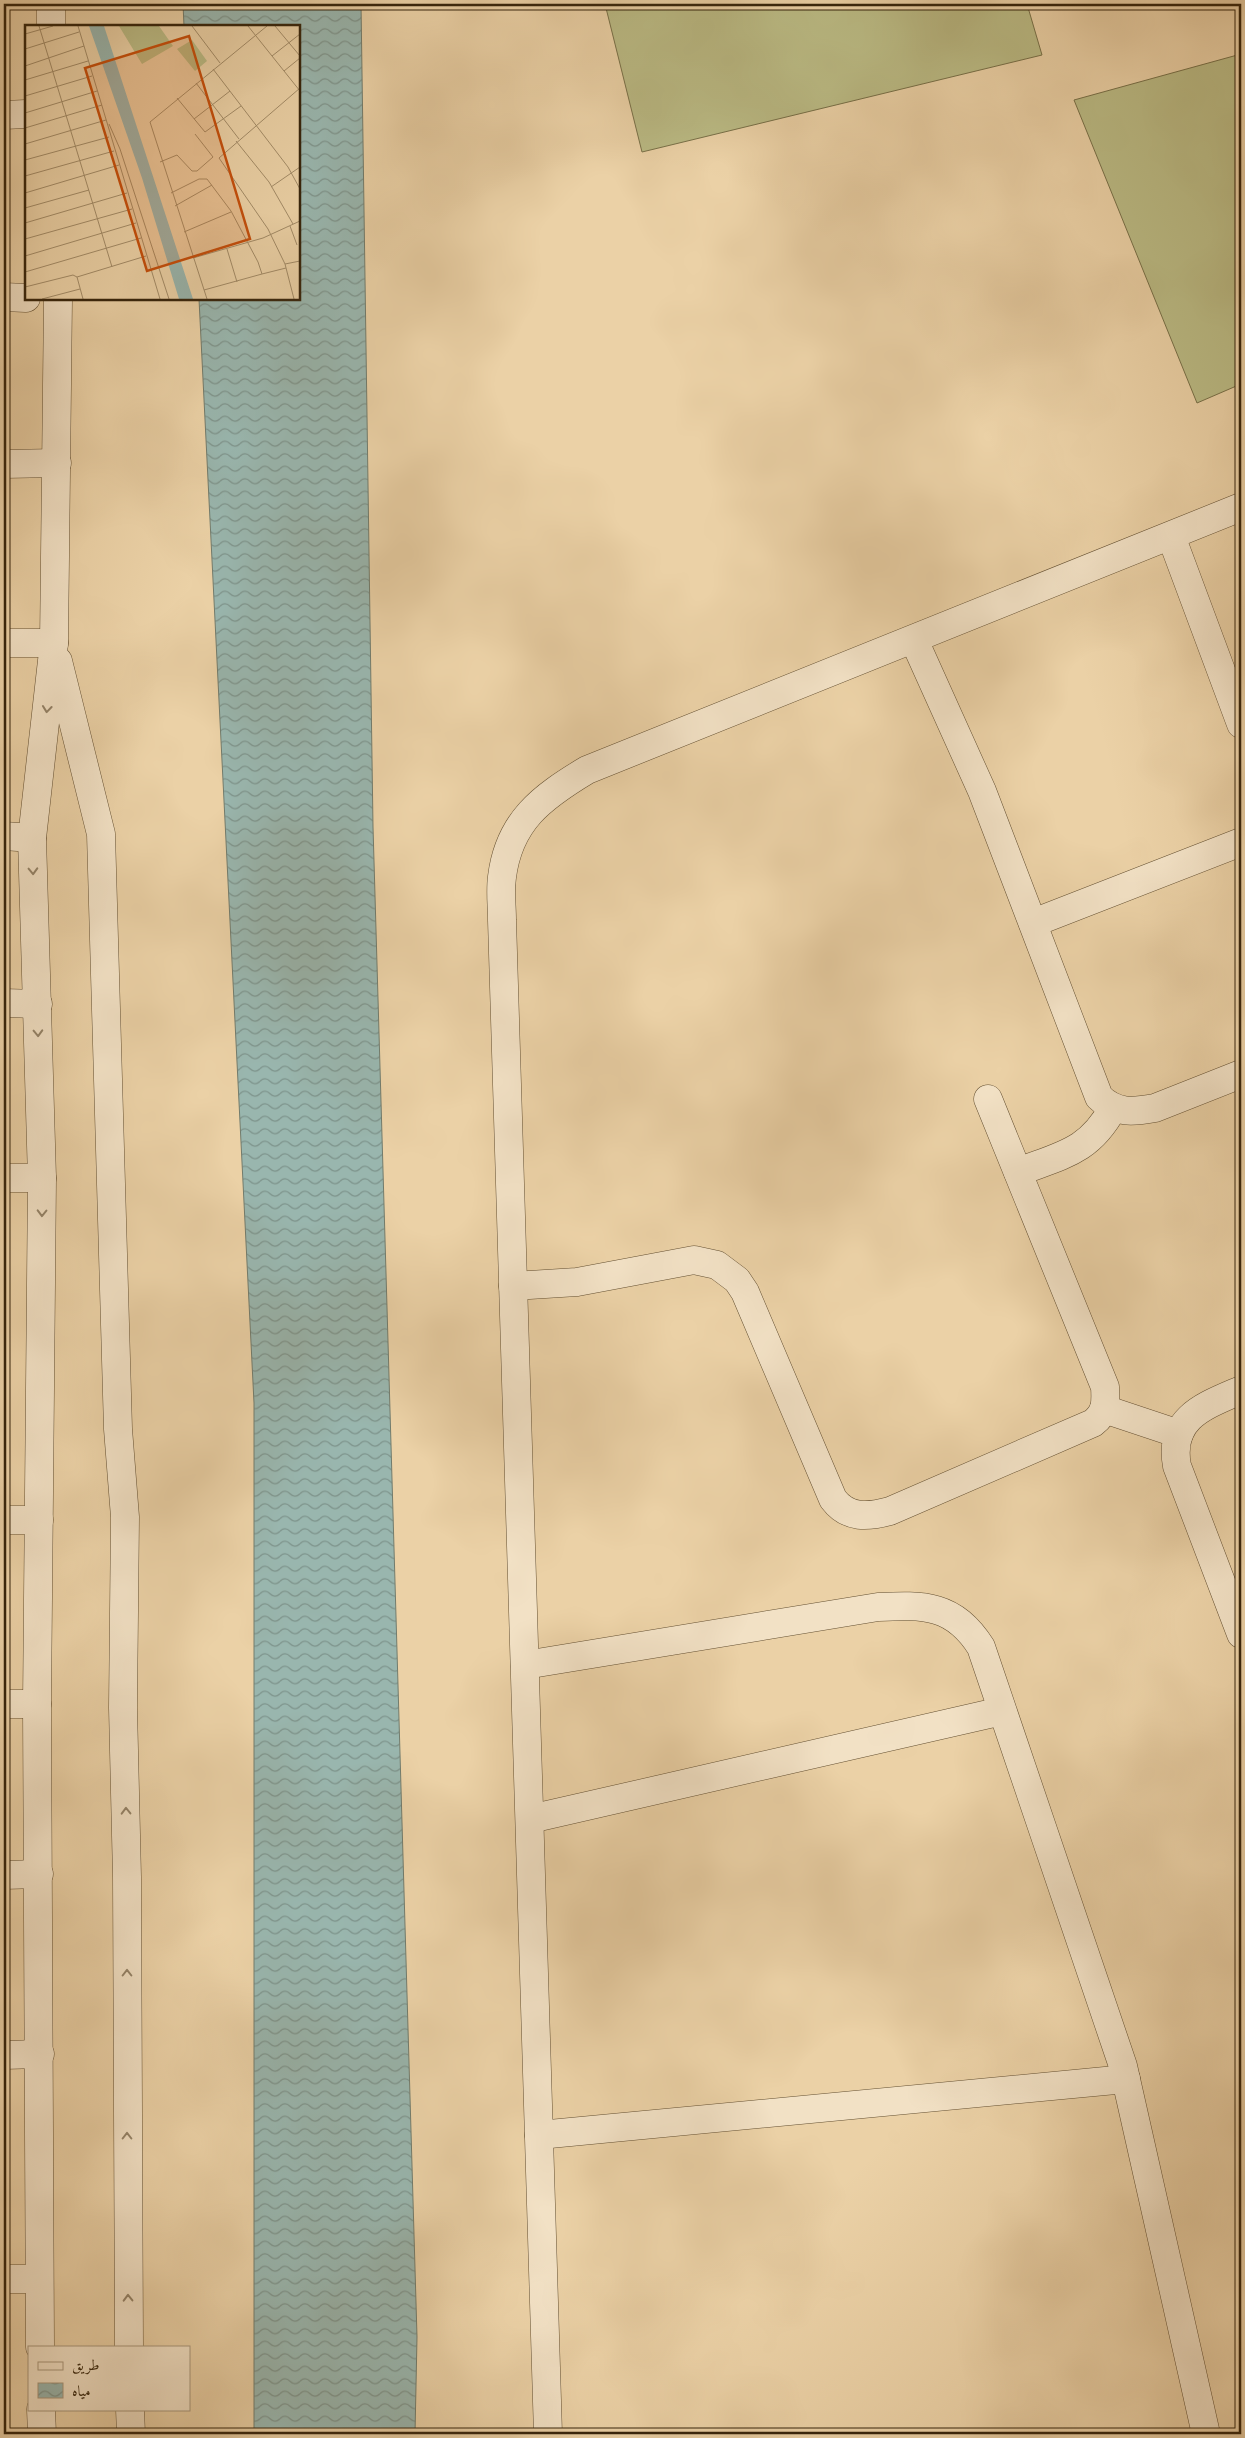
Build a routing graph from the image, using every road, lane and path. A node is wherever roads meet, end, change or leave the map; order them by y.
1 (51, 4) edge
2 (50, 25) edge
3 (25, 114) edge
4 (4, 115) edge
5 (4, 298) edge
6 (25, 298) edge
7 (58, 300) edge
8 (57, 463) junction
9 (4, 464) edge
10 (1241, 508) edge
11 (1171, 536) junction
12 (914, 640) junction
13 (4, 643) edge
14 (54, 643) junction
15 (1241, 724) edge
16 (4, 836) edge
17 (32, 838) junction
18 (1241, 842) edge
19 (1033, 923) junction
20 (4, 1003) edge
21 (38, 1004) junction
22 (1241, 1074) edge
23 (988, 1098) dead end
24 (1113, 1108) junction
25 (1018, 1172) junction
26 (4, 1178) edge
27 (42, 1178) junction
28 (513, 1286) junction
29 (1241, 1390) edge
30 (1104, 1409) junction
31 (1179, 1434) junction
32 (4, 1520) edge
33 (39, 1520) junction
34 (1241, 1634) edge
35 (525, 1665) junction
36 (4, 1704) edge
37 (37, 1704) junction
38 (1002, 1711) junction
39 (530, 1819) junction
40 (39, 1874) junction
41 (4, 1875) edge
42 (40, 2054) junction
43 (4, 2055) edge
44 (1126, 2079) junction
45 (539, 2136) junction
46 (4, 2279) edge
47 (39, 2279) junction
48 (40, 2346) edge
49 (129, 2346) edge
50 (41, 2410) edge
51 (130, 2410) edge
52 (42, 2434) edge
53 (131, 2434) edge
54 (548, 2434) edge
55 (1206, 2434) edge

1 - 2 street
3 - 4 street
5 - 6 street
7 - 8 street
8 - 9 street
8 - 14 street
10 - 11 street
11 - 12 street
11 - 15 street
12 - 19 street
12 - 28 street
13 - 14 street
14 -> 17 street
49 -> 14 street
16 - 17 street
17 -> 21 street
18 - 19 street
19 - 24 street
20 - 21 street
21 -> 27 street
22 - 24 street
23 - 25 street
24 - 25 street
25 - 30 street
26 - 27 street
27 -> 33 street
28 - 30 street
28 - 35 street
29 - 31 street
30 - 31 street
31 - 34 street
32 - 33 street
33 - 37 street
35 - 38 street
35 - 39 street
36 - 37 street
37 - 40 street
38 - 39 street
38 - 44 street
39 - 45 street
40 - 41 street
40 - 42 street
42 - 43 street
42 - 47 street
44 - 45 street
44 - 55 street
45 - 54 street
46 - 47 street
47 - 48 street
50 - 52 street
51 - 53 street

